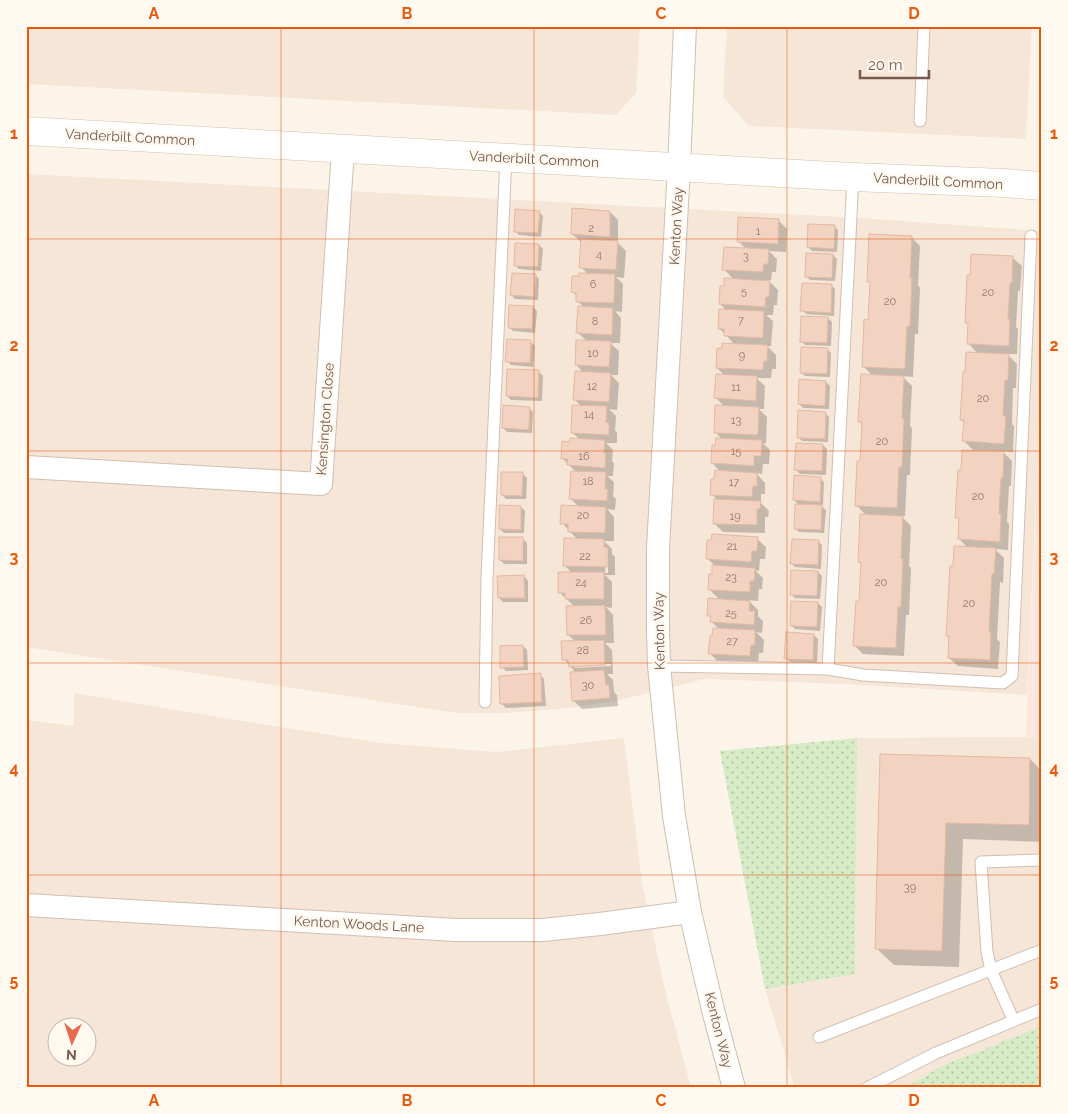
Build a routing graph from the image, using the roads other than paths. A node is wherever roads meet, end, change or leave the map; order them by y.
1 (684, 26) edge
2 (924, 26) edge
3 (920, 121) dead end
4 (26, 132) edge
5 (343, 149) junction
6 (506, 157) junction
7 (679, 167) junction
8 (853, 177) junction
9 (1042, 186) edge
10 (1031, 236) dead end
11 (26, 467) edge
12 (659, 666) junction
13 (828, 669) junction
14 (485, 702) dead end
15 (1042, 860) edge
16 (26, 905) edge
17 (690, 912) junction
18 (1042, 950) edge
19 (991, 970) junction
20 (1042, 1009) edge
21 (1012, 1017) dead end
22 (819, 1036) dead end
23 (734, 1088) edge
24 (867, 1088) edge

1 - 7 street, Kenton Way
2 - 3 lane
4 - 5 street, Vanderbilt Common
5 - 6 street, Vanderbilt Common
5 - 11 street, Kensington Close
6 - 7 street, Vanderbilt Common
6 - 14 lane
7 - 8 street, Vanderbilt Common
7 - 12 street, Kenton Way
8 - 9 street, Vanderbilt Common
8 - 13 lane
10 - 13 lane
12 - 13 lane
12 - 17 street, Kenton Way
15 - 19 lane
16 - 17 street, Kenton Woods Lane
17 - 23 street, Kenton Way
18 - 19 lane
19 - 21 lane
19 - 22 lane
20 - 24 lane

